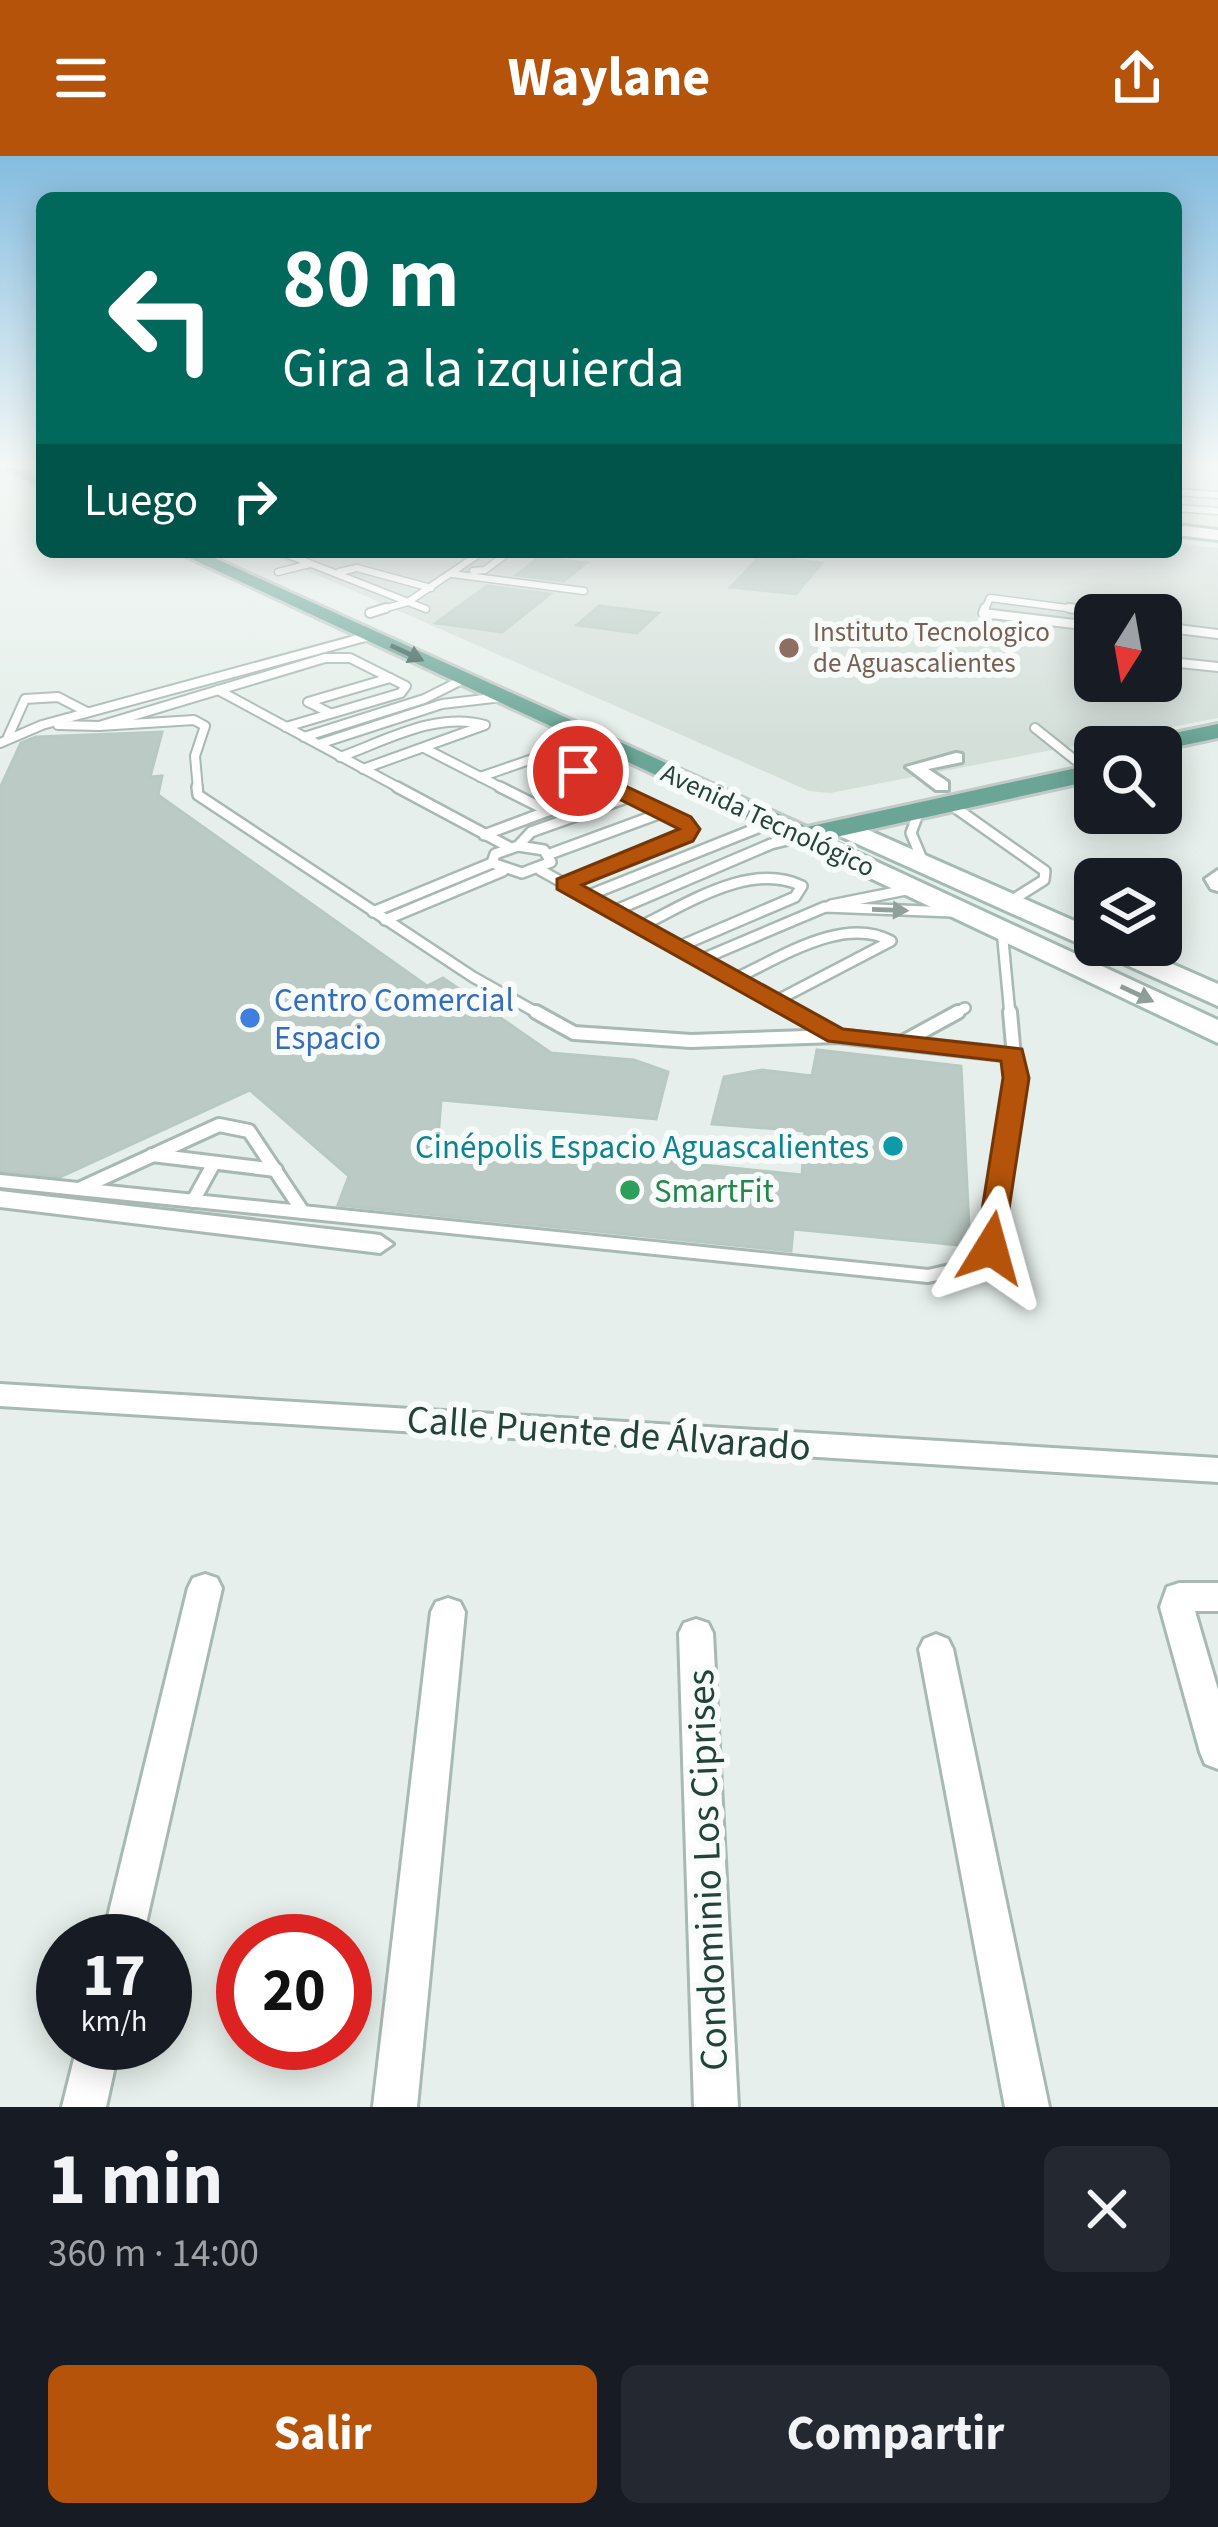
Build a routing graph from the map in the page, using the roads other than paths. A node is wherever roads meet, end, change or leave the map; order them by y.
1 (204, 559) edge
2 (472, 559) edge
3 (500, 559) edge
4 (279, 562) edge
5 (311, 564) junction
6 (336, 573) junction
7 (453, 573) junction
8 (431, 588) junction
9 (584, 591) dead end
10 (408, 602) junction
11 (426, 609) dead end
12 (1091, 618) edge
13 (369, 625) junction
14 (1182, 630) edge
15 (1218, 634) edge
16 (1182, 663) edge
17 (1218, 667) edge
18 (390, 678) junction
19 (464, 680) junction
20 (218, 691) junction
21 (503, 697) junction
22 (87, 712) junction
23 (332, 713) junction
24 (42, 724) junction
25 (99, 726) junction
26 (286, 727) junction
27 (1035, 728) dead end
28 (1218, 731) edge
29 (304, 737) junction
30 (1182, 738) edge
31 (4, 740) edge
32 (319, 745) junction
33 (1218, 745) edge
34 (424, 748) junction
35 (1182, 753) edge
36 (1074, 754) edge
37 (340, 757) junction
38 (956, 758) dead end
39 (1074, 766) edge
40 (363, 769) junction
41 (730, 775) dead end
42 (480, 777) junction
43 (612, 787) junction
44 (946, 795) junction
45 (632, 796) junction
46 (548, 811) junction
47 (919, 811) junction
48 (664, 812) junction
49 (792, 814) junction
50 (843, 827) junction
51 (484, 835) junction
52 (514, 846) junction
53 (712, 847) junction
54 (550, 854) junction
55 (735, 859) junction
56 (498, 867) junction
57 (540, 870) junction
58 (920, 877) junction
59 (565, 884) junction
60 (586, 896) junction
61 (825, 908) junction
62 (614, 911) junction
63 (373, 912) junction
64 (963, 912) junction
65 (1005, 916) junction
66 (385, 920) junction
67 (640, 926) junction
68 (1074, 935) edge
69 (678, 947) junction
70 (700, 960) junction
71 (1151, 966) edge
72 (734, 979) junction
73 (1218, 996) edge
74 (774, 1002) junction
75 (965, 1008) dead end
76 (1218, 1033) edge
77 (837, 1036) junction
78 (902, 1043) junction
79 (1012, 1054) junction
80 (152, 1155) junction
81 (214, 1162) junction
82 (276, 1170) junction
83 (0, 1180) edge
84 (78, 1189) junction
85 (0, 1199) edge
86 (193, 1201) junction
87 (303, 1212) junction
88 (380, 1244) dead end
89 (0, 1395) edge
90 (1218, 1470) edge
91 (205, 1588) dead end
92 (1218, 1597) edge
93 (448, 1612) dead end
94 (696, 1633) dead end
95 (935, 1648) dead end
96 (1218, 1752) edge
97 (128, 1914) edge
98 (93, 2070) edge
99 (84, 2107) edge
100 (395, 2107) edge
101 (716, 2107) edge
102 (1027, 2107) edge

1 - 13 main road, Avenida Tecnológico
2 - 7 lane
3 - 7 lane
4 - 5 lane
4 - 5 lane
4 - 13 main road, Avenida Tecnológico
5 - 6 lane
6 - 8 lane
6 - 10 lane
7 - 8 lane
7 - 9 lane
8 - 10 lane
10 - 11 lane
10 - 13 lane
12 - 12 lane
13 -> 19 main road, Avenida Tecnológico
13 - 22 lane
13 - 41 main road, Avenida Tecnológico
14 - 15 lane
16 - 17 lane
18 - 20 lane
18 - 23 lane
18 - 23 lane
19 - 21 main road, Avenida Tecnológico
19 - 29 lane
20 - 25 lane
20 - 26 lane
21 - 32 lane
21 - 49 main road, Avenida Tecnológico
22 - 24 lane
22 - 31 lane
23 - 26 lane
24 - 25 lane
24 - 31 lane
25 - 63 lane
26 - 29 lane
27 - 36 lane
28 - 30 main road
29 - 32 lane
32 - 37 lane
33 - 35 main road
34 - 37 lane
34 - 40 lane
34 - 42 lane
37 - 40 lane
38 - 44 street
39 - 44 main road
40 - 51 lane
42 - 43 lane
42 - 46 lane
43 - 45 lane
43 - 46 lane
44 - 47 main road
44 - 49 main road
44 - 65 lane
45 - 48 lane
45 - 52 lane
46 - 51 lane
47 - 50 main road
47 - 58 lane
48 - 54 lane
48 - 59 lane
49 - 50 main road
49 - 53 lane
49 - 55 lane
49 - 58 main road, Avenida Tecnológico
50 - 58 main road, Avenida Tecnológico
51 - 52 lane
52 - 54 lane
52 - 56 lane
53 - 55 lane
53 - 60 lane
54 - 57 lane
55 - 62 lane
56 - 57 lane
56 - 63 lane
56 - 66 lane
57 - 59 lane
58 - 61 lane
58 - 64 main road, Avenida Tecnológico
58 - 65 main road, Avenida Tecnológico
59 - 60 lane
60 - 62 lane
61 -> 64 lane
61 - 70 lane
62 - 67 lane
63 - 66 lane
64 - 65 main road, Avenida Tecnológico
65 - 68 main road, Avenida Tecnológico
65 -> 76 main road, Avenida Tecnológico
65 - 79 lane
66 - 77 lane
67 - 69 lane
67 - 69 lane
69 - 70 lane
70 - 72 lane
71 - 73 main road
72 - 74 lane
72 - 74 lane
74 - 77 lane
75 - 78 lane
77 - 78 lane
78 - 79 lane
79 - 87 lane
80 - 81 lane
80 - 82 lane
80 - 84 lane
81 - 82 lane
81 - 86 lane
82 - 87 lane
83 - 84 lane
84 - 86 lane
85 - 88 street
86 - 87 lane
89 - 90 street, Calle Puente de Álvarado
91 - 97 street
92 - 96 street
93 - 100 street
94 - 101 street, Condominio Los Ciprises
95 - 102 street
98 - 99 street

